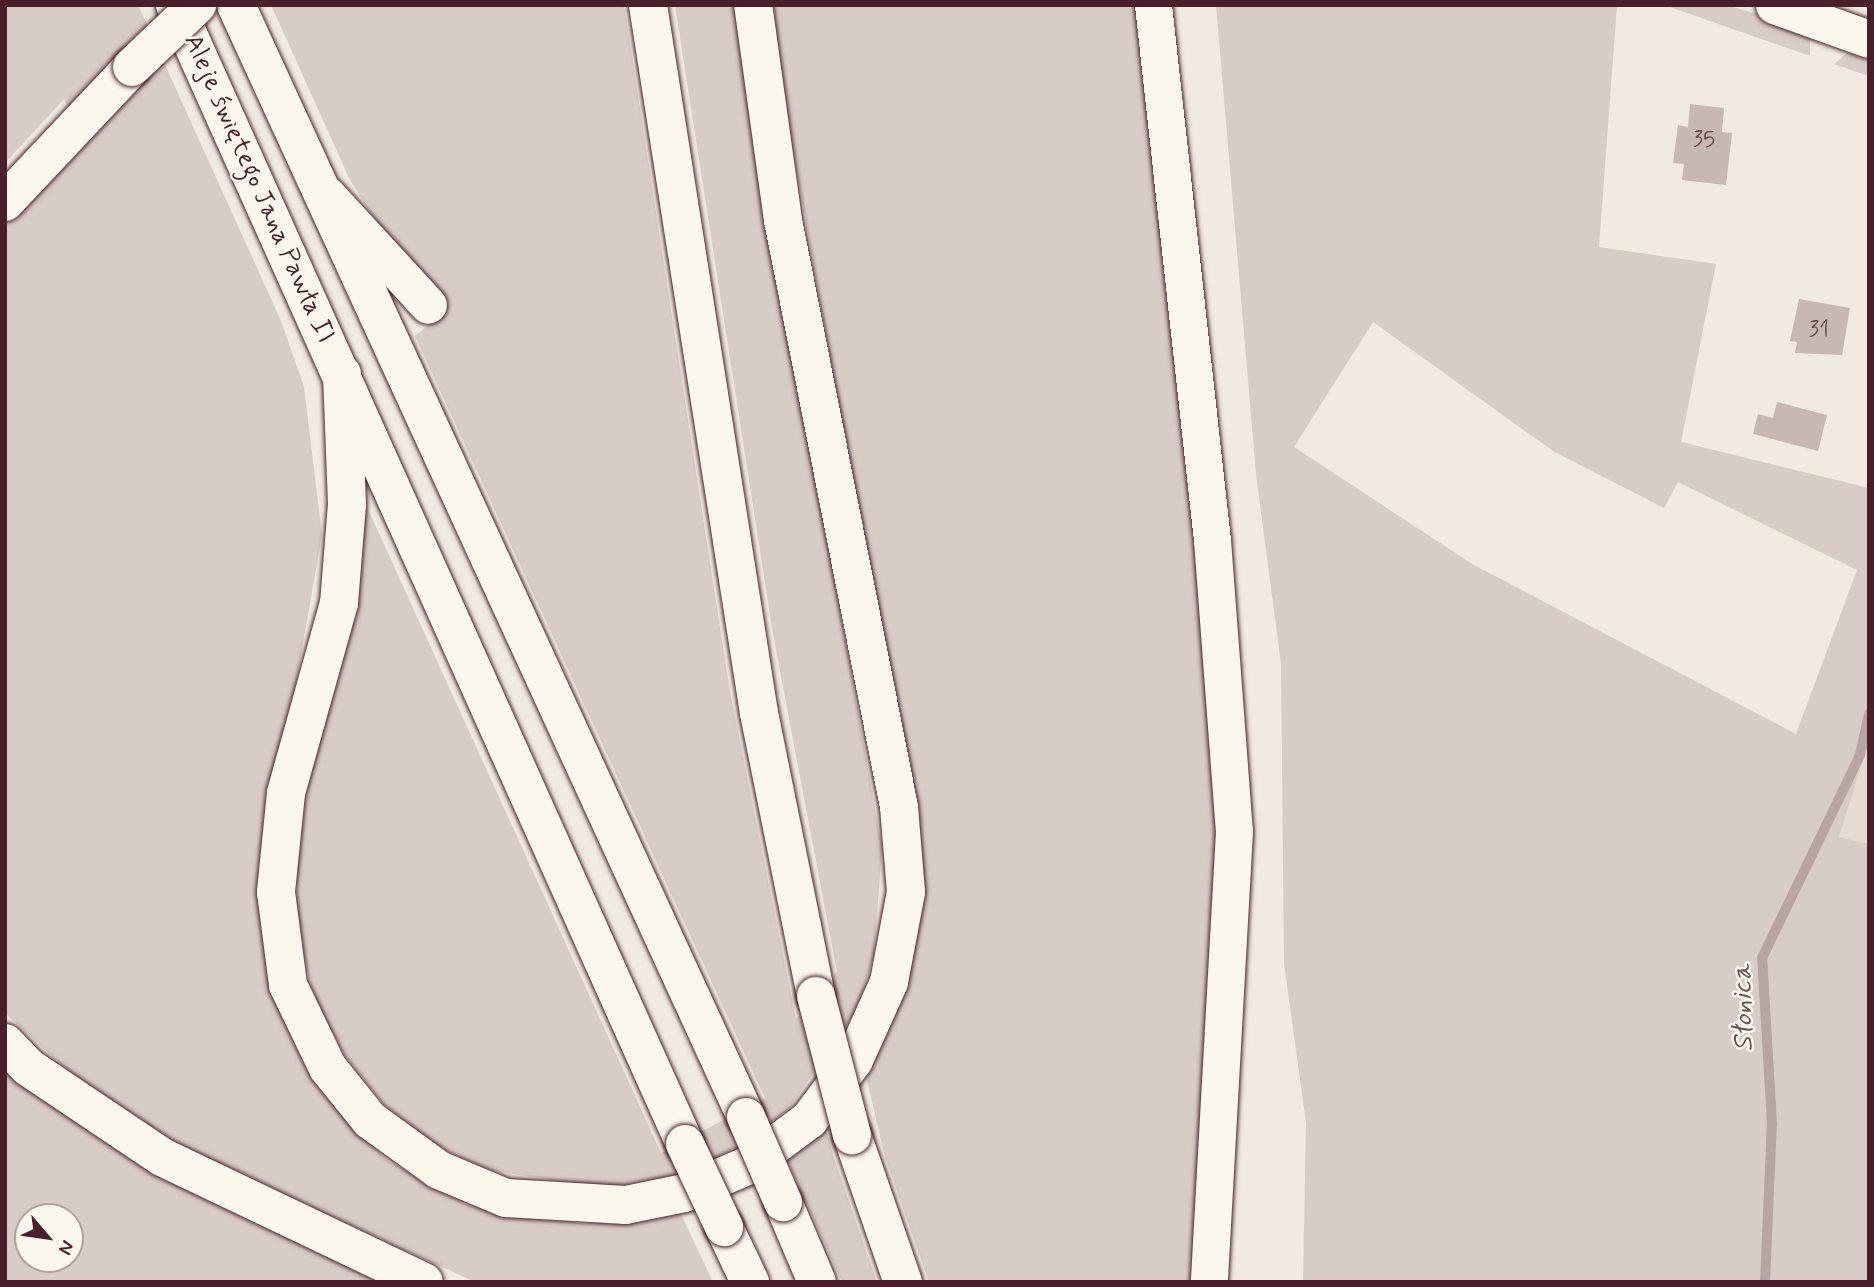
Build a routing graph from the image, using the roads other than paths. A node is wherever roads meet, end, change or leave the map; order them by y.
1 (175, 5) edge
2 (197, 5) edge
3 (236, 5) edge
4 (648, 5) edge
5 (753, 5) edge
6 (1153, 5) edge
7 (1774, 5) edge
8 (1869, 39) edge
9 (317, 184) junction
10 (5, 202) edge
11 (428, 305) dead end
12 (342, 374) junction
13 (5, 1043) edge
14 (424, 1282) edge
15 (750, 1282) edge
16 (817, 1282) edge
17 (903, 1282) edge
18 (1209, 1282) edge

1 - 12 highway, Aleje świętego Jana Pawła II
2 - 10 highway, bridge
3 - 9 highway
4 - 17 highway, bridge
5 - 12 highway
6 - 18 street
7 - 8 street
9 - 11 street
9 - 16 highway, bridge
12 - 15 highway, Aleje świętego Jana Pawła II, bridge
13 - 14 highway

